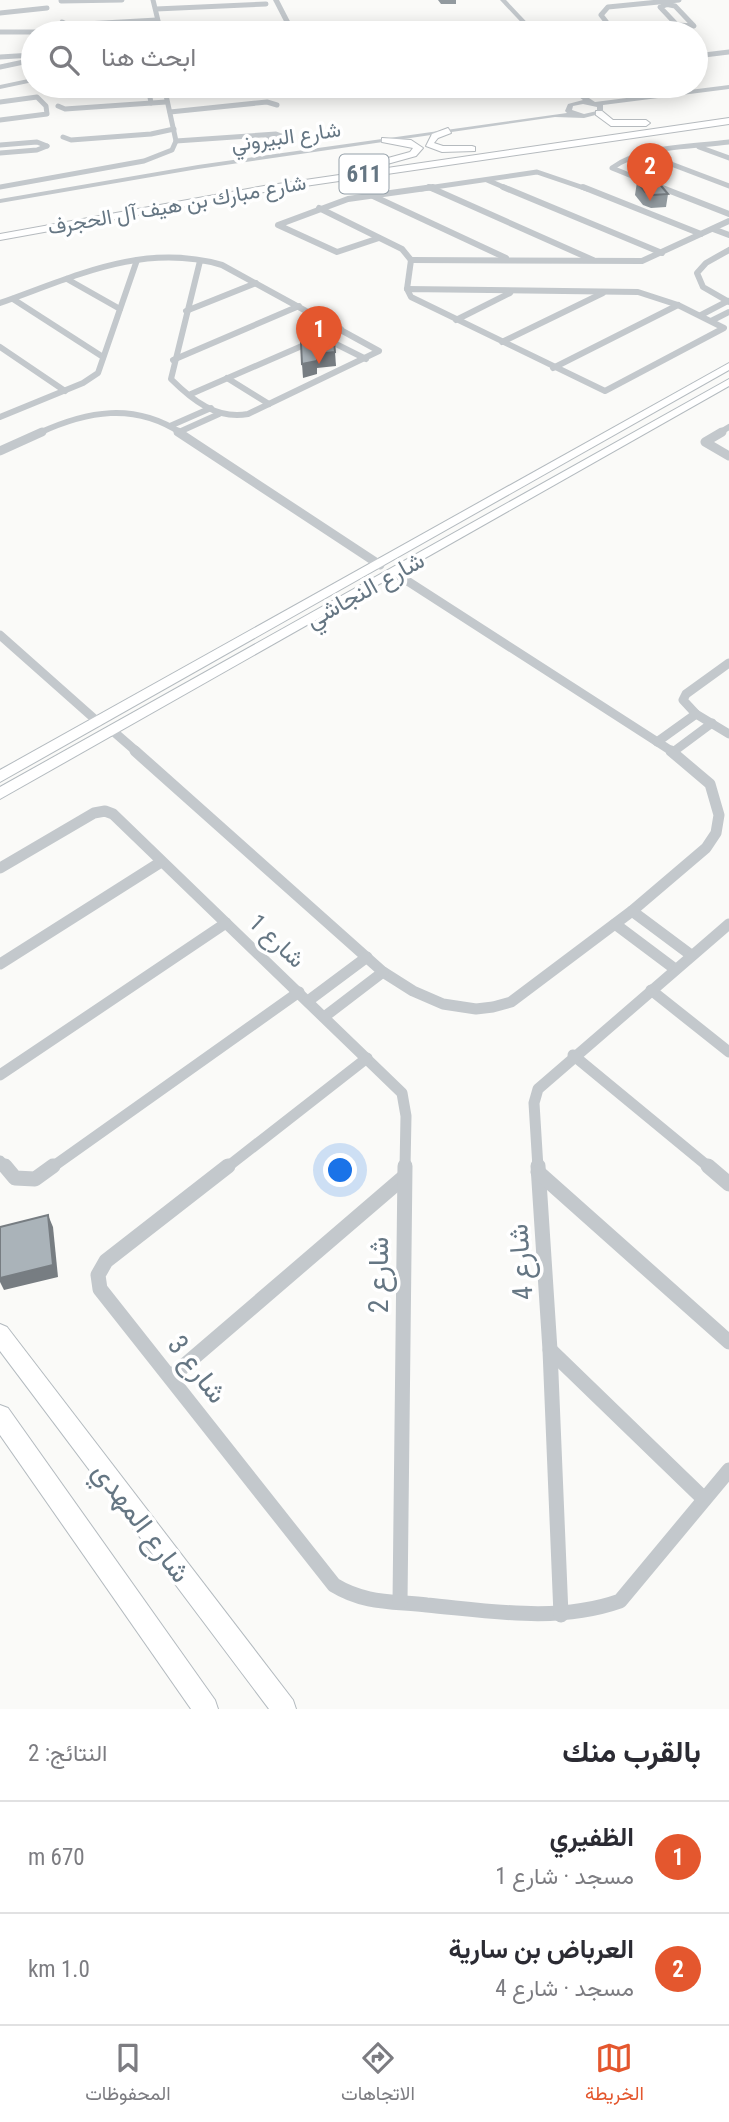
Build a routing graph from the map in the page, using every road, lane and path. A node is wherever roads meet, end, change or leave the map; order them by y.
1 (62, 0) edge
2 (122, 0) edge
3 (153, 0) edge
4 (275, 0) edge
5 (285, 0) edge
6 (503, 0) edge
7 (679, 0) edge
8 (494, 1) edge
9 (664, 3) edge
10 (168, 8) junction
11 (156, 9) junction
12 (0, 11) edge
13 (157, 20) joint
14 (86, 21) edge
15 (142, 21) joint
16 (286, 21) edge
17 (296, 21) edge
18 (512, 21) edge
19 (523, 21) edge
20 (606, 21) edge
21 (673, 21) edge
22 (689, 21) edge
23 (21, 32) edge
24 (0, 34) edge
25 (21, 35) edge
26 (708, 53) edge
27 (21, 56) edge
28 (728, 56) edge
29 (0, 57) edge
30 (21, 63) edge
31 (0, 67) edge
32 (21, 80) edge
33 (0, 84) edge
34 (729, 89) edge
35 (708, 92) edge
36 (23, 98) edge
37 (38, 98) edge
38 (166, 98) edge
39 (572, 98) edge
40 (583, 98) edge
41 (667, 98) edge
42 (151, 99) junction
43 (0, 102) edge
44 (166, 102) junction
45 (570, 106) junction
46 (597, 108) junction
47 (188, 111) junction
48 (170, 112) junction
49 (729, 112) edge
50 (581, 115) junction
51 (0, 120) edge
52 (671, 120) junction
53 (729, 121) edge
54 (174, 129) junction
55 (159, 131) junction
56 (448, 131) junction
57 (266, 135) dead end
58 (549, 139) junction
59 (385, 140) junction
60 (176, 141) junction
61 (729, 142) edge
62 (0, 145) edge
63 (698, 147) junction
64 (472, 149) junction
65 (0, 153) edge
66 (646, 155) junction
67 (256, 156) junction
68 (729, 158) edge
69 (237, 159) junction
70 (379, 163) junction
71 (485, 179) junction
72 (729, 186) edge
73 (0, 187) edge
74 (429, 187) junction
75 (219, 192) junction
76 (0, 195) edge
77 (373, 196) junction
78 (0, 201) edge
79 (114, 204) dead end
80 (319, 208) junction
81 (729, 214) edge
82 (729, 220) edge
83 (721, 225) junction
84 (0, 226) edge
85 (729, 228) edge
86 (713, 229) junction
87 (30, 231) junction
88 (701, 234) junction
89 (729, 235) edge
90 (0, 237) edge
91 (379, 238) junction
92 (729, 250) edge
93 (662, 253) junction
94 (137, 260) junction
95 (411, 260) junction
96 (510, 260) junction
97 (200, 261) junction
98 (599, 262) junction
99 (67, 279) junction
100 (257, 283) junction
101 (407, 289) junction
102 (514, 292) junction
103 (605, 292) junction
104 (13, 299) junction
105 (728, 302) edge
106 (0, 303) edge
107 (678, 305) junction
108 (299, 306) junction
109 (120, 309) junction
110 (186, 311) junction
111 (729, 312) edge
112 (701, 315) junction
113 (456, 320) junction
114 (713, 320) junction
115 (341, 329) junction
116 (322, 337) junction
117 (502, 342) junction
118 (0, 347) edge
119 (103, 356) junction
120 (366, 359) junction
121 (173, 360) junction
122 (729, 366) edge
123 (553, 368) junction
124 (227, 378) junction
125 (729, 382) edge
126 (65, 391) junction
127 (191, 394) junction
128 (269, 404) junction
129 (211, 408) junction
130 (219, 414) junction
131 (0, 417) edge
132 (170, 426) junction
133 (729, 426) edge
134 (179, 432) junction
135 (0, 441) edge
136 (4, 449) edge
137 (729, 456) edge
138 (503, 495) junction
139 (517, 504) junction
140 (481, 507) junction
141 (495, 516) junction
142 (380, 565) junction
143 (395, 573) junction
144 (289, 616) junction
145 (301, 626) junction
146 (258, 633) junction
147 (0, 635) edge
148 (273, 642) junction
149 (729, 663) edge
150 (696, 714) junction
151 (98, 722) junction
152 (712, 723) junction
153 (114, 732) junction
154 (729, 734) edge
155 (657, 742) junction
156 (673, 752) junction
157 (0, 777) edge
158 (0, 794) edge
159 (162, 862) junction
160 (0, 868) edge
161 (632, 911) junction
162 (226, 923) junction
163 (615, 924) junction
164 (729, 924) edge
165 (724, 936) edge
166 (691, 955) junction
167 (367, 957) junction
168 (0, 964) edge
169 (675, 969) junction
170 (383, 972) junction
171 (651, 990) junction
172 (303, 997) junction
173 (324, 1017) junction
174 (729, 1052) edge
175 (573, 1055) junction
176 (367, 1058) junction
177 (0, 1075) edge
178 (0, 1161) edge
179 (538, 1172) junction
180 (404, 1177) junction
181 (729, 1184) edge
182 (3, 1340) edge
183 (729, 1342) edge
184 (550, 1350) junction
185 (171, 1377) junction
186 (0, 1416) edge
187 (729, 1470) edge
188 (704, 1500) junction
189 (400, 1601) junction
190 (561, 1615) junction
191 (206, 1709) edge
192 (284, 1709) edge

1 - 2 street
3 - 11 street
4 - 16 street
5 - 17 street
6 - 19 street
7 - 9 street
8 - 18 street
9 - 20 street
9 - 21 street
9 - 22 street
10 - 10 street
10 - 11 street
11 - 13 street
12 - 12 street
13 - 15 street
14 - 15 street
23 - 24 street
24 - 25 street
26 - 28 street
27 - 29 street
30 - 31 street
32 - 33 street
34 - 35 street
36 - 43 street
37 - 51 street
38 - 44 street
39 - 45 street
40 - 46 street
41 - 46 street
42 - 42 street
42 - 44 street
44 - 48 street
45 - 46 street, شارع البيروني
45 - 50 street
45 - 67 street, شارع البيروني
46 - 50 street, شارع البيروني
46 - 52 main road
47 - 47 street
47 - 48 street
48 - 54 street
49 - 52 main road, شارع مبارك بن هيف آل الحجرف / 611
50 - 56 street, شارع البيروني
50 - 58 main road
52 - 58 main road, شارع مبارك بن هيف آل الحجرف / 611
53 - 75 main road, شارع مبارك بن هيف آل الحجرف / 611
54 - 55 street
54 - 60 street
55 - 55 street
56 - 59 street, شارع البيروني
56 - 64 main road
57 - 60 street
58 - 64 main road, شارع مبارك بن هيف آل الحجرف / 611
59 - 67 street, شارع البيروني
59 - 70 main road
60 - 73 street
61 - 63 street
62 - 65 street
63 - 66 street
63 - 68 street
64 - 70 main road, شارع مبارك بن هيف آل الحجرف / 611
66 - 72 street
66 - 81 street
67 - 69 street, شارع البيروني
69 - 76 street, شارع البيروني
69 - 78 street, شارع البيروني
70 - 75 main road, شارع مبارك بن هيف آل الحجرف / 611
71 - 74 street
71 - 88 street
71 - 93 street
74 - 77 street
74 - 98 street
75 - 79 main road, شارع مبارك بن هيف آل الحجرف / 611
75 - 87 main road, شارع مبارك بن هيف آل الحجرف / 611
77 - 80 street
77 - 96 street
80 - 91 street
80 - 91 street
82 - 83 street
83 - 85 street
83 - 86 street
84 - 87 main road, شارع مبارك بن هيف آل الحجرف
86 - 88 street
86 - 89 street
87 - 90 main road, شارع مبارك بن هيف آل الحجرف / 611
88 - 93 street
91 - 95 street
92 - 105 street
93 - 98 street
94 - 97 street
94 - 99 street
94 - 109 street
95 - 96 street
95 - 101 street
96 - 98 street
97 - 100 street
97 - 110 street
99 - 104 street
99 - 109 street
100 - 108 street
100 - 110 street
101 - 102 street
101 - 113 street
102 - 103 street
102 - 113 street
103 - 107 street
103 - 117 street
104 - 106 street
104 - 119 street
105 - 112 street
107 - 112 street
107 - 123 street
108 - 115 street
108 - 121 street
109 - 119 street
110 - 121 street
111 - 114 street
112 - 114 street
113 - 117 street
114 - 123 street
115 - 116 street
115 - 120 street
116 - 120 street
116 - 124 street
117 - 123 street
118 - 126 street
119 - 126 street
120 - 128 street
121 - 127 street
122 - 138 main road, شارع النجاشي
124 - 127 street
124 - 128 street
125 - 139 main road, شارع النجاشي
126 - 131 street
127 - 129 street
128 - 130 street
129 - 130 street
129 - 132 street
130 - 134 street
132 - 134 street
132 - 136 street
133 - 137 street
134 - 142 street
135 - 136 street
138 - 139 main road
138 - 140 main road, شارع النجاشي
139 - 141 main road, شارع النجاشي
140 - 141 main road
140 - 142 main road, شارع النجاشي
141 - 143 main road, شارع النجاشي
142 - 144 main road, شارع النجاشي
143 - 145 main road, شارع النجاشي
143 - 155 street
144 - 145 main road
144 - 146 main road, شارع النجاشي
145 - 148 main road, شارع النجاشي
146 - 148 main road
146 - 151 main road, شارع النجاشي
147 - 151 street
148 - 153 main road, شارع النجاشي
149 - 150 street
150 - 152 street
150 - 155 street
151 - 157 main road, شارع النجاشي
152 - 154 street
152 - 156 street
153 - 158 main road, شارع النجاشي
153 - 167 street
155 - 156 street
156 - 161 street
159 - 160 street, شارع 1
159 - 162 street, شارع 1
159 - 168 street
161 - 163 street
161 - 166 street
162 - 172 street, شارع 1
162 - 177 street
163 - 169 street
163 - 170 street
164 - 165 street, شارع 4
165 - 166 street, شارع 4
166 - 169 street, شارع 4
167 - 170 street
167 - 172 street
169 - 171 street, شارع 4
170 - 173 street
171 - 174 street
171 - 175 street, شارع 4
172 - 173 street, شارع 2
172 - 178 street, شارع 1
173 - 176 street, شارع 2
175 - 179 street, شارع 4
175 - 181 street
176 - 180 street, شارع 2
176 - 185 street, شارع 3
179 - 183 street
179 - 184 street, شارع 4
180 - 185 street
180 - 189 street, شارع 2
182 - 192 main road, شارع المهدي
184 - 188 street
184 - 190 street, شارع 4
185 - 189 street, شارع 3
186 - 191 main road
187 - 188 street, شارع 3
188 - 190 street, شارع 3
189 - 190 street, شارع 3

